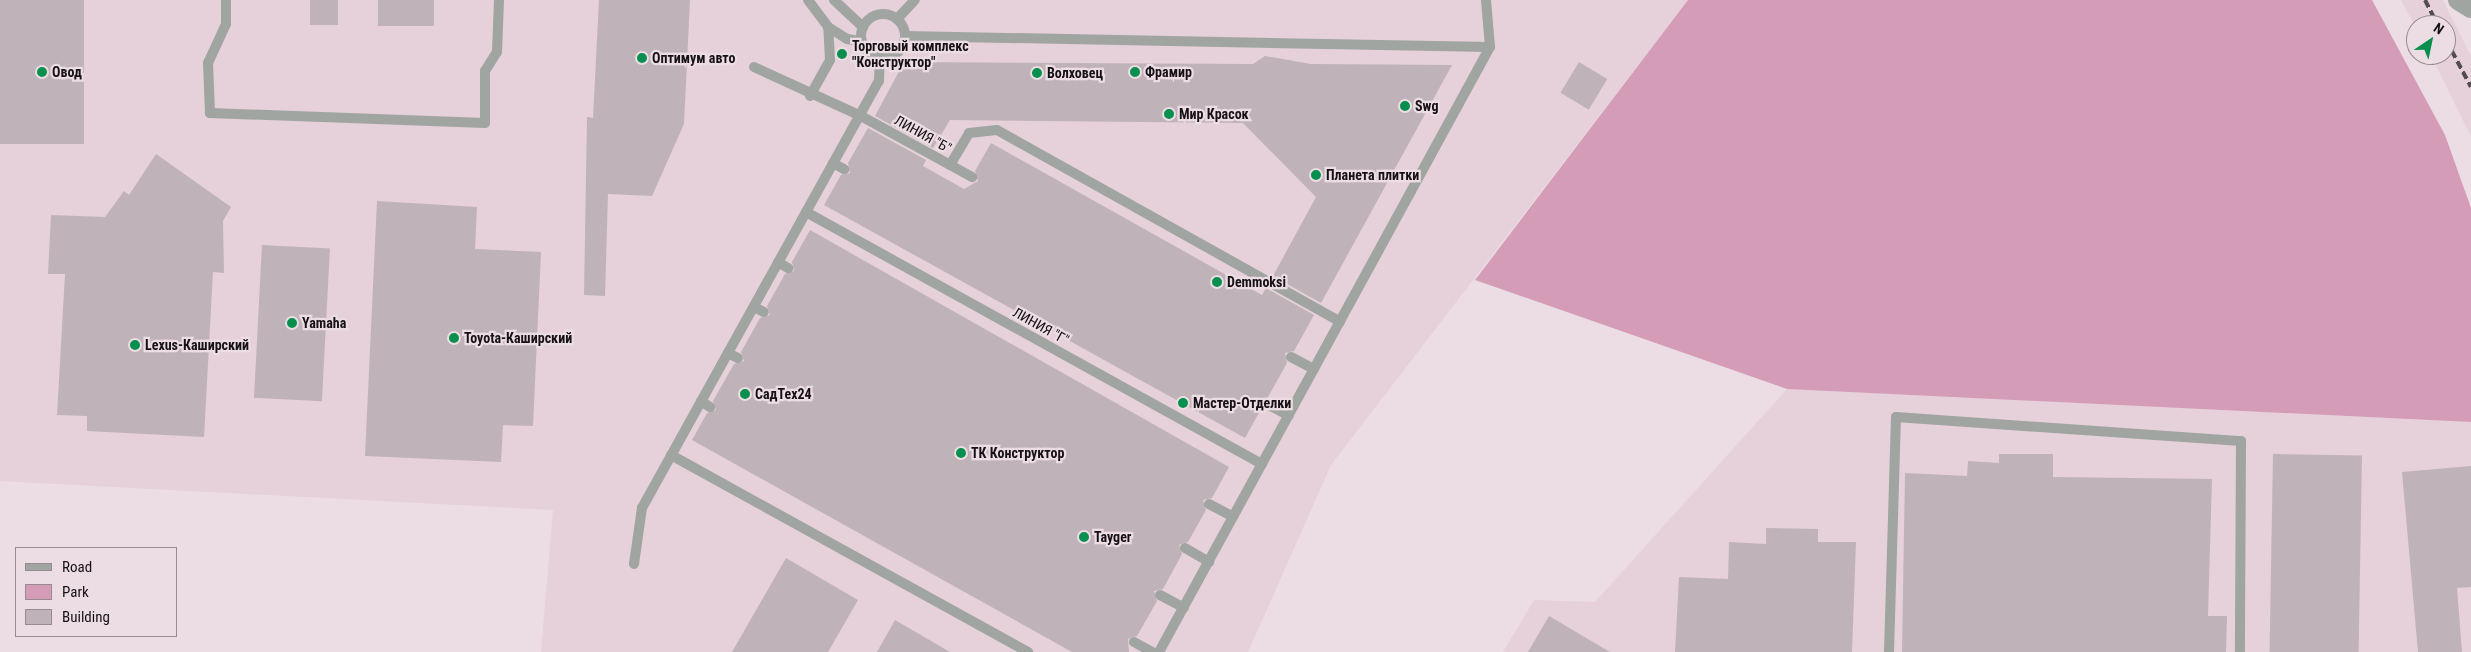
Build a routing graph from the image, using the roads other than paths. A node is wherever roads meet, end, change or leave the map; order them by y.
1 (226, 0) edge
2 (499, 0) edge
3 (808, 0) edge
4 (834, 0) edge
5 (915, 0) edge
6 (1486, 0) edge
7 (2458, 0) edge
8 (2471, 8) edge
9 (897, 19) junction
10 (828, 27) junction
11 (863, 27) junction
12 (905, 36) junction
13 (862, 41) junction
14 (1490, 47) junction
15 (880, 58) junction
16 (754, 67) dead end
17 (810, 96) junction
18 (861, 116) junction
19 (833, 163) junction
20 (950, 165) junction
21 (844, 169) dead end
22 (972, 176) dead end
23 (806, 212) junction
24 (778, 262) junction
25 (788, 268) dead end
26 (754, 307) junction
27 (764, 312) dead end
28 (1340, 322) junction
29 (728, 352) junction
30 (1291, 357) dead end
31 (738, 358) dead end
32 (1314, 369) junction
33 (1265, 403) dead end
34 (1288, 416) junction
35 (671, 455) junction
36 (1262, 464) junction
37 (1209, 504) dead end
38 (1233, 517) junction
39 (1185, 548) dead end
40 (1209, 562) junction
41 (634, 564) dead end
42 (1160, 595) dead end
43 (1184, 608) junction
44 (1134, 642) dead end
45 (1028, 652) edge
46 (1152, 652) edge
47 (1159, 652) edge
48 (1889, 652) edge
49 (2240, 652) edge

1 - 2 lane
3 - 10 lane
4 - 11 lane
5 - 9 lane
6 - 14 lane
7 - 8 street
9 - 11 lane
9 - 12 lane
10 - 13 lane
10 - 17 lane
11 - 13 lane
12 - 14 lane
12 - 15 lane
13 - 15 lane
14 - 28 lane
15 - 18 lane
16 - 17 lane, ЛИНИЯ "Б"
17 - 18 lane, ЛИНИЯ "Б"
18 - 19 lane
18 - 20 lane, ЛИНИЯ "Б"
19 - 21 lane
19 - 23 lane
20 - 22 lane, ЛИНИЯ "Б"
20 - 28 lane
23 - 24 lane
23 - 36 lane, ЛИНИЯ "Г"
24 - 25 lane
24 - 26 lane
26 - 27 lane
26 - 29 lane
28 - 32 lane
29 - 31 lane
29 - 35 lane
30 - 32 lane
32 - 34 lane
33 - 34 lane
34 - 36 lane
35 - 41 lane
35 - 45 lane
36 - 38 lane
37 - 38 lane
38 - 40 lane
39 - 40 lane
40 - 43 lane
42 - 43 lane
43 - 47 lane
44 - 46 lane
48 - 49 lane

